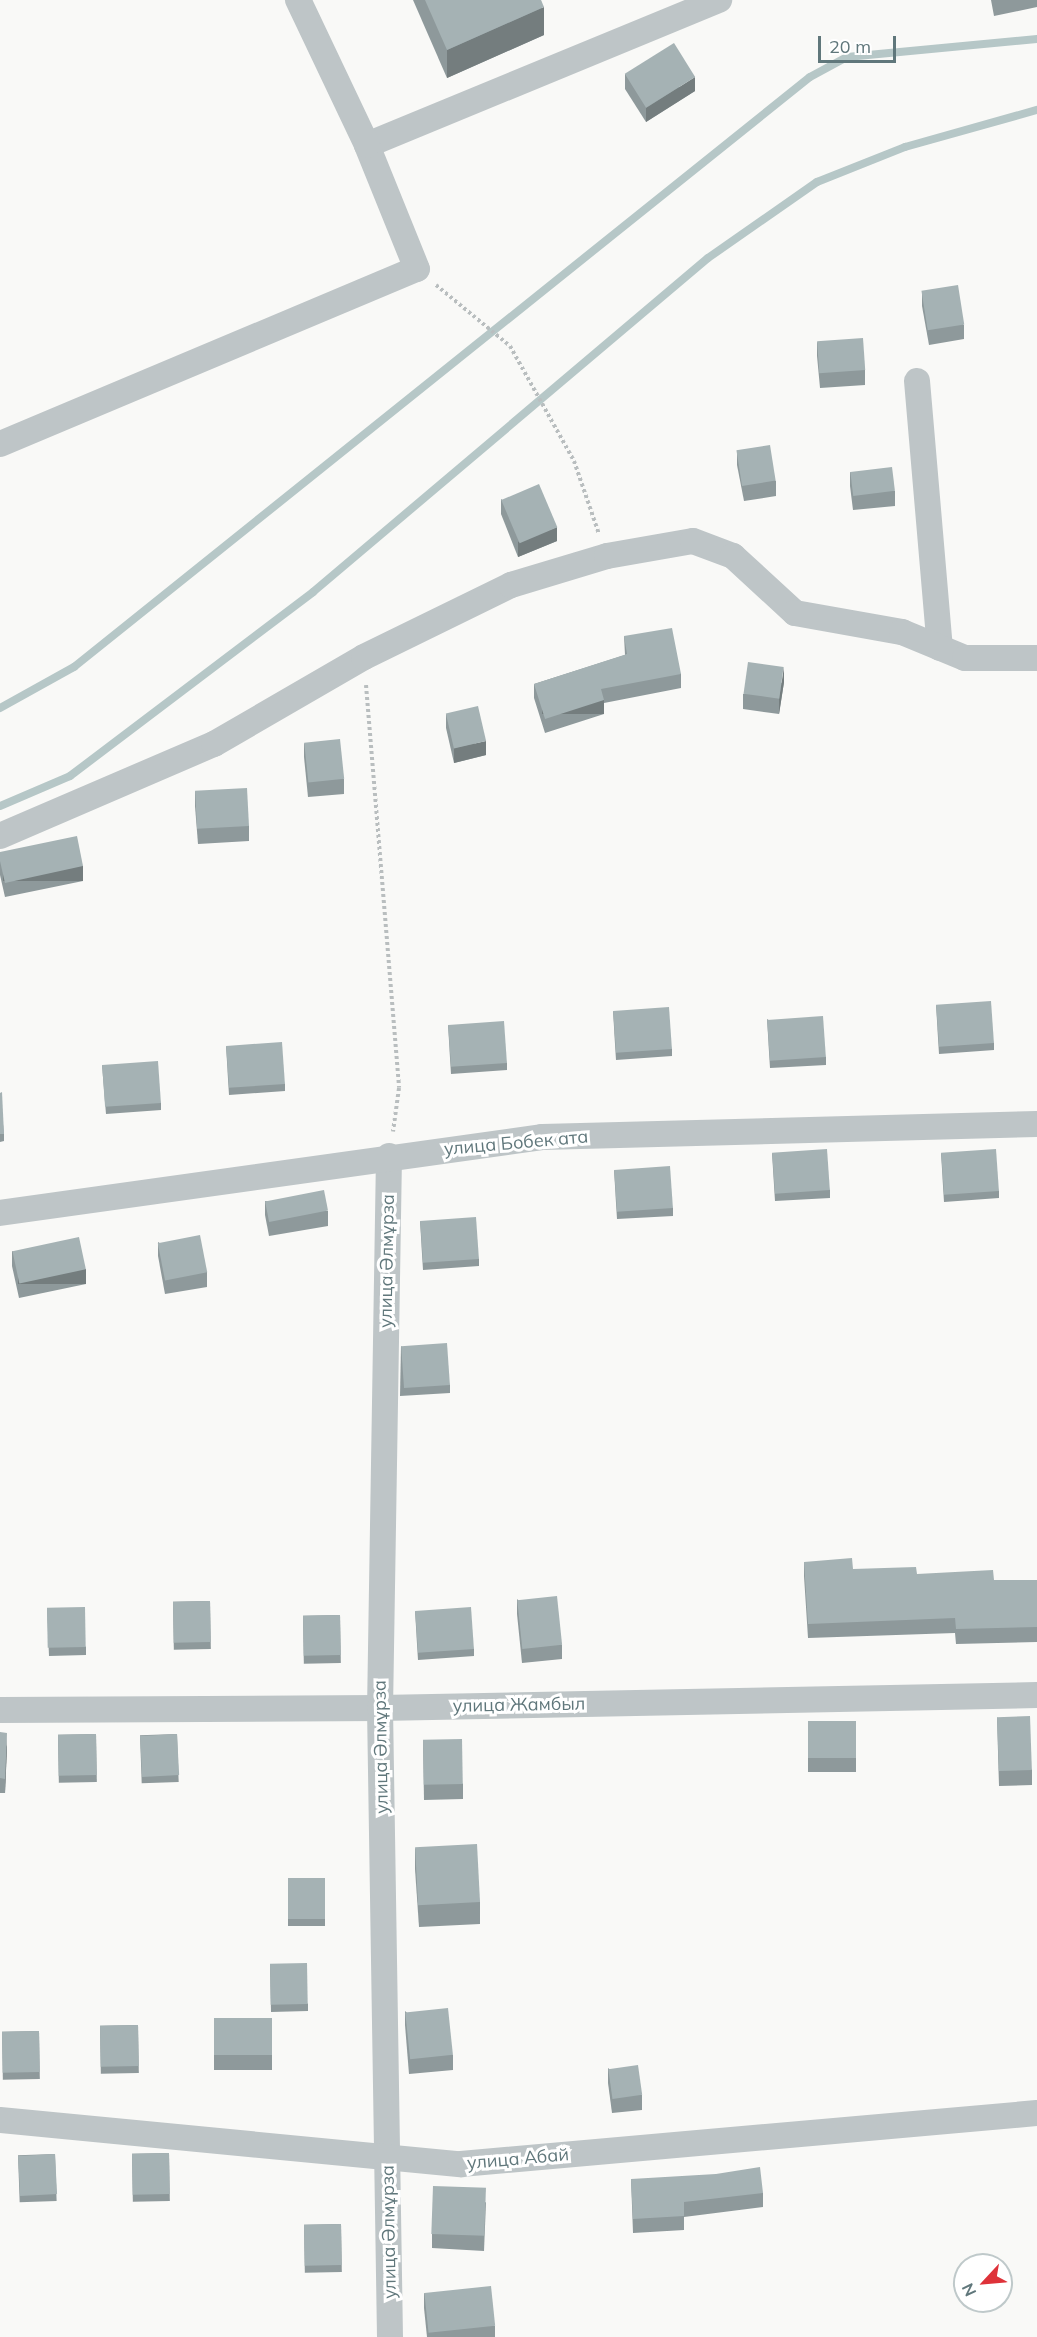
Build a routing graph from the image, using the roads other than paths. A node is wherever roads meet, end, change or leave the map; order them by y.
1 (298, 0) edge
2 (719, 0) edge
3 (367, 145) junction
4 (917, 381) dead end
5 (0, 444) edge
6 (940, 648) junction
7 (1037, 658) edge
8 (0, 836) edge
9 (1037, 1124) edge
10 (389, 1156) junction
11 (0, 1213) edge
12 (1037, 1695) edge
13 (380, 1708) junction
14 (0, 1710) edge
15 (1037, 2113) edge
16 (0, 2120) edge
17 (388, 2156) junction
18 (390, 2337) edge

1 - 3 street
2 - 3 street
3 - 5 street
4 - 6 street
6 - 7 street
6 - 8 street
9 - 10 street, улица Бобек ата
10 - 11 street, улица Бобек ата
10 - 13 street, улица Әлмұрза
12 - 13 street, улица Жамбыл
13 - 14 street, улица Жамбыл
13 - 17 street, улица Әлмұрза
15 - 17 street, улица Абай
16 - 17 street, улица Абай
17 - 18 street, улица Әлмұрза

